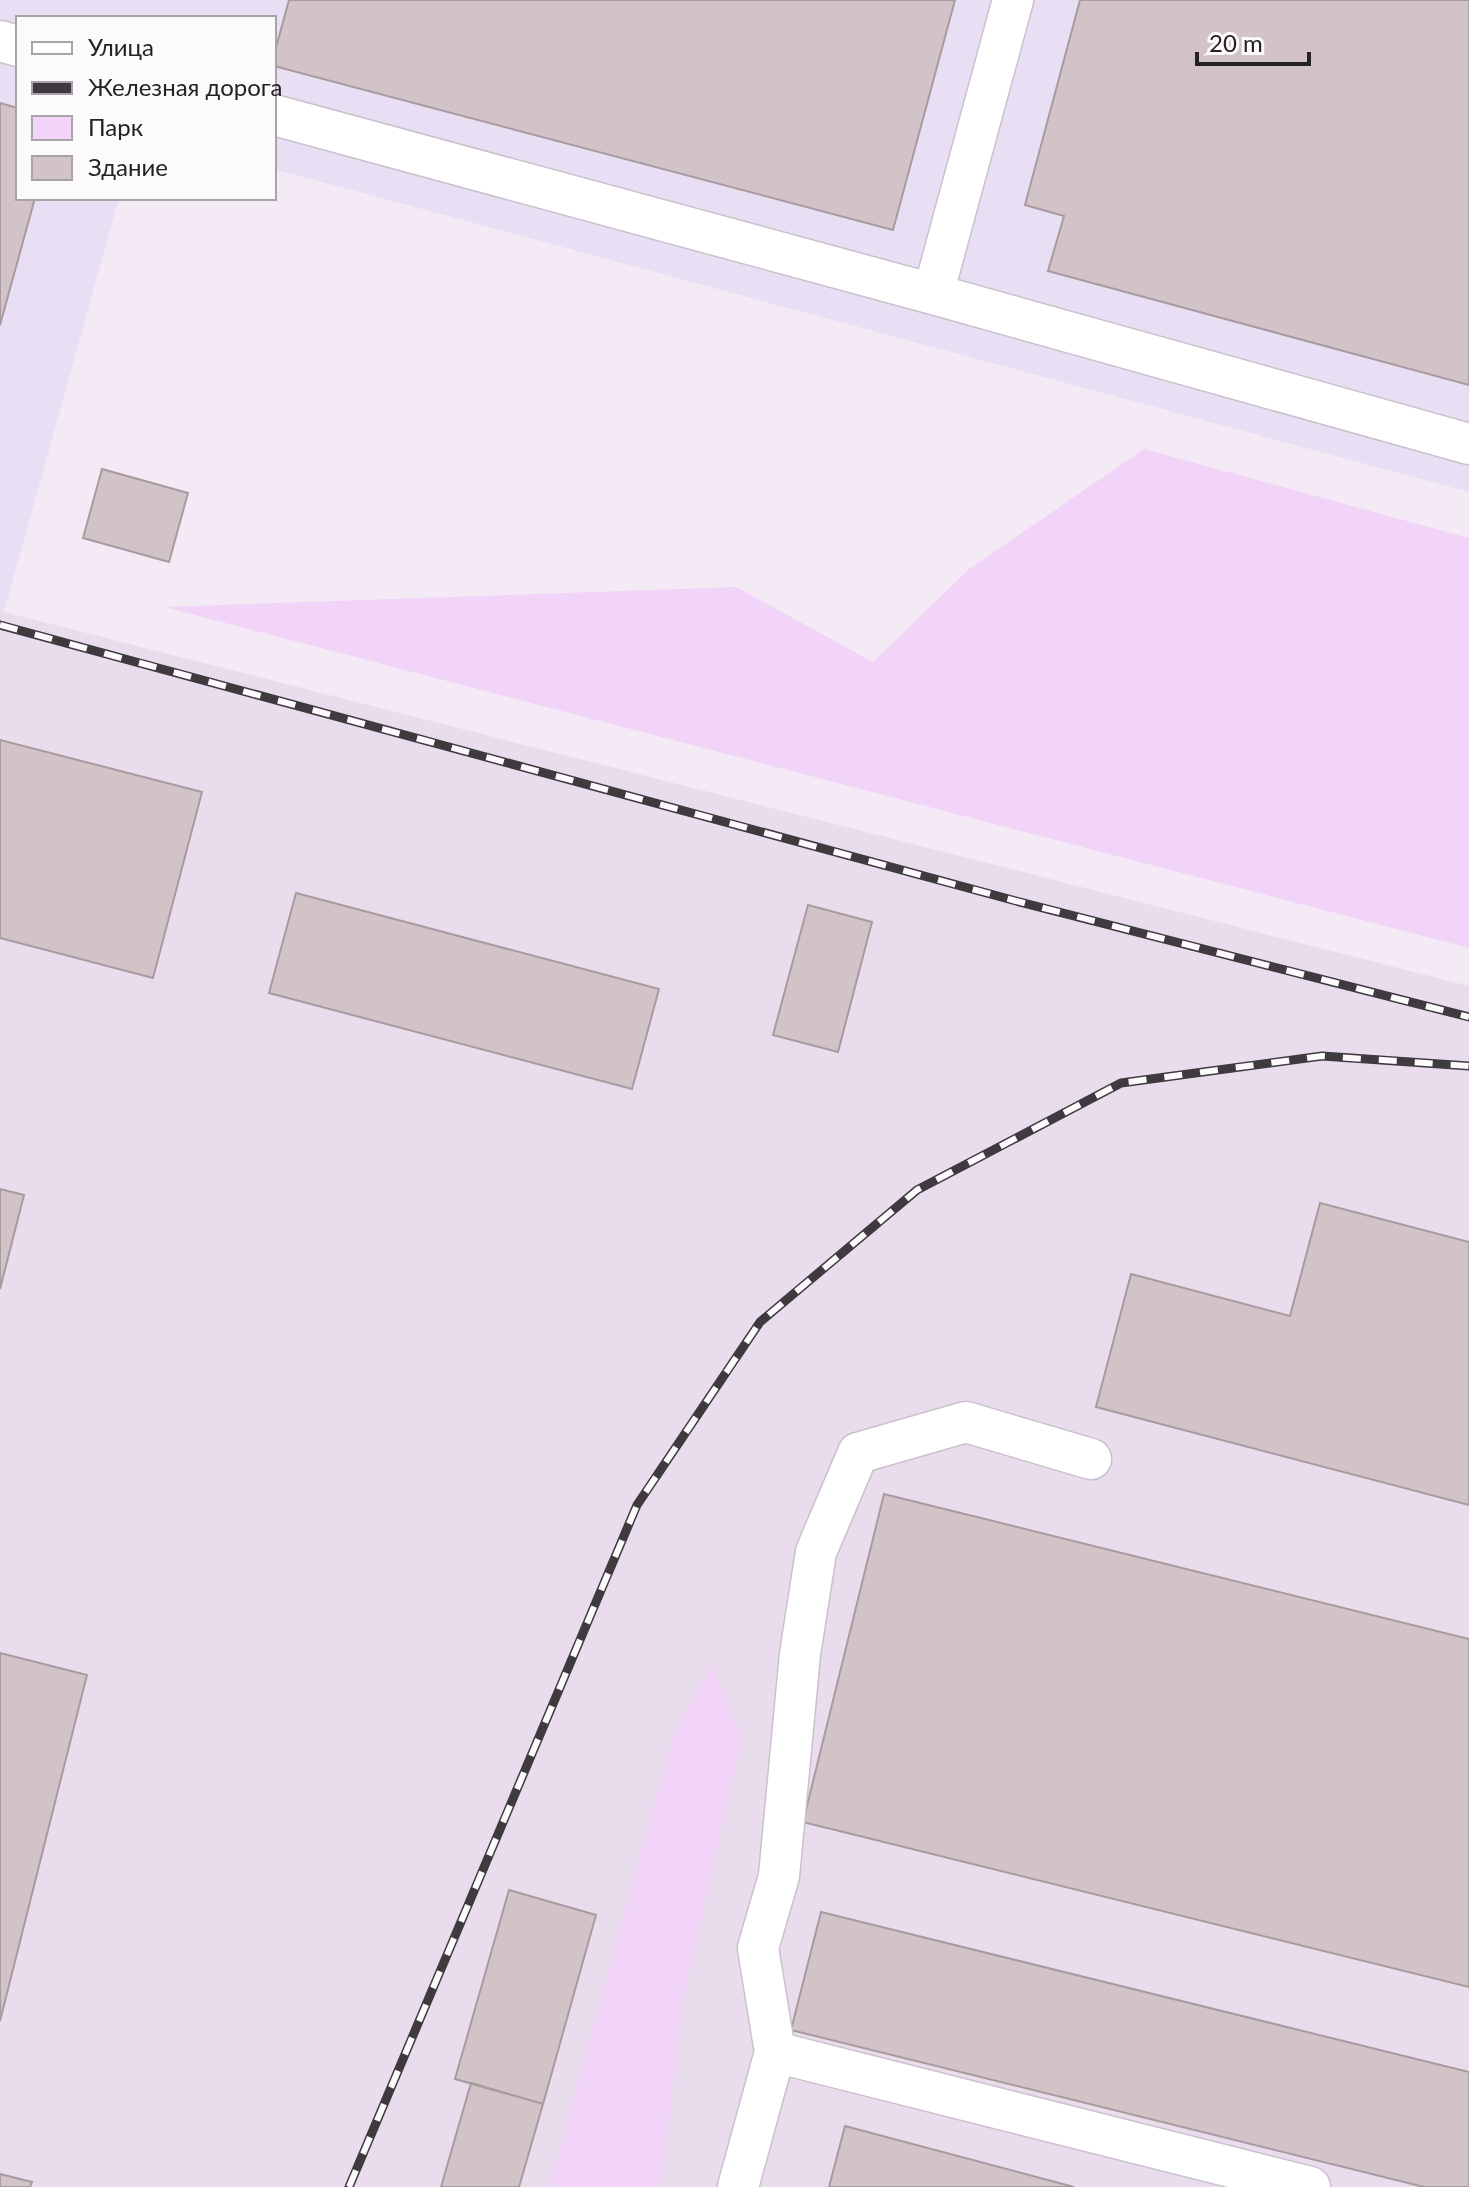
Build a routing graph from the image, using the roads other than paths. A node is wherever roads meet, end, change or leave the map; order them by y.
1 (1013, 0) edge
2 (276, 116) edge
3 (933, 294) junction
4 (1469, 444) edge
5 (1091, 1459) dead end
6 (775, 2052) junction
7 (738, 2187) edge
8 (1310, 2187) edge

1 - 3 lane
2 - 3 lane
3 - 4 lane
5 - 6 lane
6 - 7 lane
6 - 8 lane

